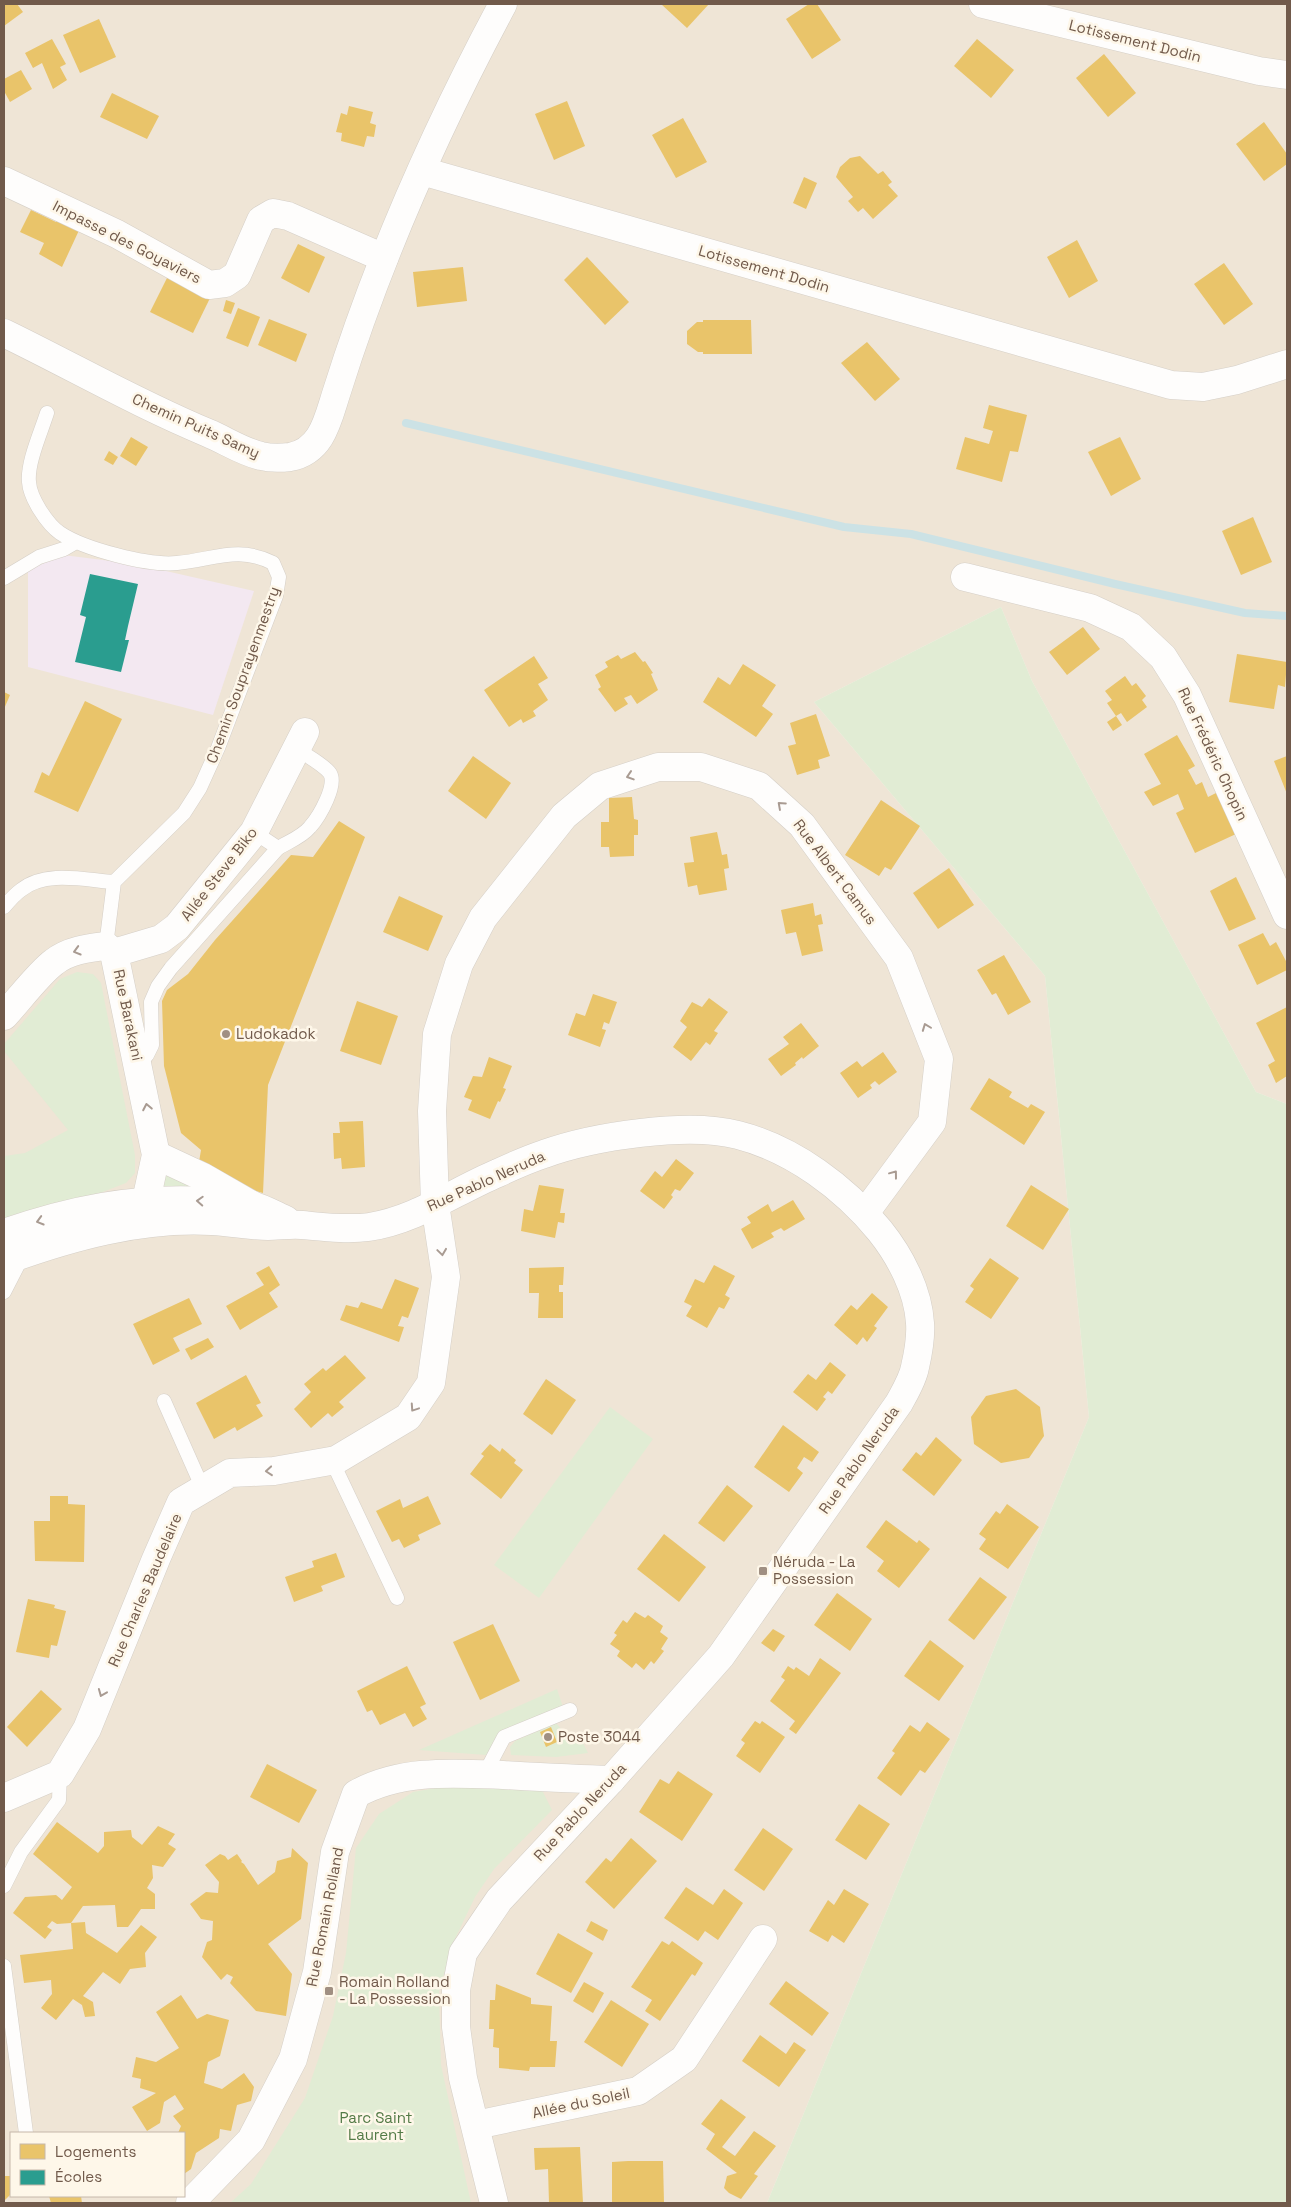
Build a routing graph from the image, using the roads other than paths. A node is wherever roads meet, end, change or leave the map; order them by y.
1 (503, 4) edge
2 (983, 4) edge
3 (1287, 75) edge
4 (422, 171) junction
5 (4, 181) edge
6 (384, 258) junction
7 (4, 333) edge
8 (1287, 364) edge
9 (47, 413) dead end
10 (76, 542) junction
11 (965, 577) dead end
12 (4, 578) edge
13 (301, 741) joint
14 (254, 832) junction
15 (278, 848) junction
16 (113, 889) junction
17 (4, 907) edge
18 (1287, 915) edge
19 (110, 950) junction
20 (4, 1016) edge
21 (139, 1066) junction
22 (156, 1155) junction
23 (146, 1201) junction
24 (435, 1204) junction
25 (252, 1205) junction
26 (865, 1213) junction
27 (297, 1225) junction
28 (125, 1227) junction
29 (4, 1232) edge
30 (14, 1257) edge
31 (4, 1292) edge
32 (164, 1401) dead end
33 (332, 1461) junction
34 (203, 1489) junction
35 (398, 1598) dead end
36 (570, 1710) dead end
37 (60, 1774) junction
38 (484, 1775) junction
39 (611, 1780) junction
40 (4, 1798) edge
41 (4, 1886) edge
42 (763, 1939) dead end
43 (4, 1966) edge
44 (476, 2125) junction
45 (26, 2132) edge
46 (190, 2203) edge
47 (494, 2203) edge

1 - 4 street
2 - 3 street, Lotissement Dodin
4 - 6 street, Chemin Puits Samy
4 - 8 street, Lotissement Dodin
5 - 6 street, Impasse des Goyaviers
6 - 7 street, Chemin Puits Samy
9 - 10 lane, Chemin Souprayenmestry
10 - 12 lane
10 - 16 lane, Chemin Souprayenmestry
11 - 18 street, Rue Frédéric Chopin
13 - 14 street, Allée Steve Biko
13 - 15 lane
14 - 15 lane
14 - 19 street, Allée Steve Biko
15 - 21 lane
16 - 17 lane
16 - 19 lane
19 -> 20 street
19 - 21 street, Rue Barakani
22 -> 21 street, Rue Barakani
22 - 23 street, Rue Barakani
22 - 25 street
25 -> 23 street, Rue Pablo Neruda
23 - 28 street, Rue Barakani
23 -> 29 street, Rue Pablo Neruda
24 - 26 street, Rue Pablo Neruda
26 -> 24 street, Rue Albert Camus
24 - 27 street, Rue Pablo Neruda
24 -> 33 street, Rue Charles Baudelaire
25 - 27 street, Rue Pablo Neruda
26 - 39 street, Rue Pablo Neruda
27 - 28 street, Rue Pablo Neruda
28 - 30 street, Rue Pablo Neruda
30 - 31 lane
32 - 34 lane
33 -> 34 street, Rue Charles Baudelaire
33 - 35 lane
34 -> 37 street, Rue Charles Baudelaire
36 - 38 lane
37 - 40 street
37 - 41 lane
38 - 39 street, Rue Romain Rolland
38 - 46 street, Rue Romain Rolland
39 - 44 street, Rue Pablo Neruda
42 - 44 street, Allée du Soleil
43 - 45 lane
44 - 47 street, Rue Pablo Neruda

